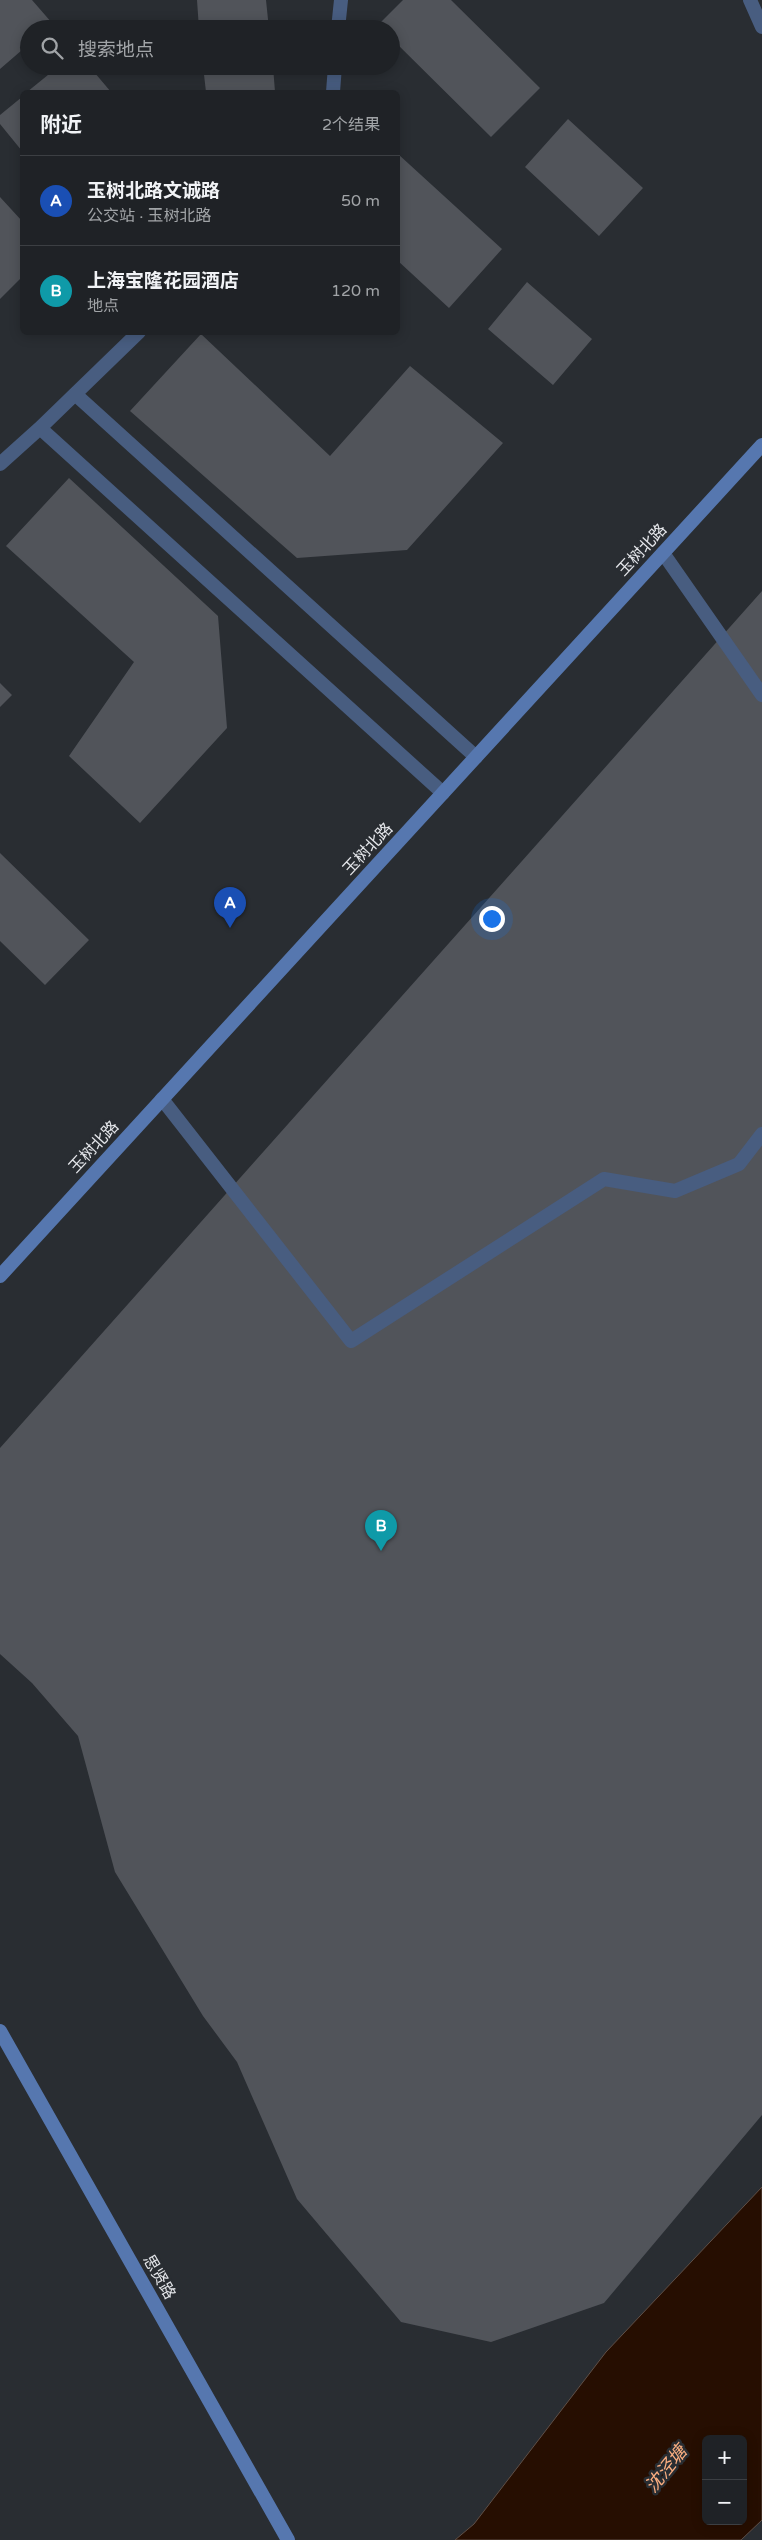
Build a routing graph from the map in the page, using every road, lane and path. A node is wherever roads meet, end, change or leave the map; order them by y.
1 (341, 0) edge
2 (750, 0) edge
3 (339, 20) edge
4 (762, 27) edge
5 (334, 75) edge
6 (333, 90) edge
7 (136, 335) edge
8 (74, 394) junction
9 (40, 428) junction
10 (762, 445) edge
11 (0, 464) edge
12 (663, 553) junction
13 (762, 695) edge
14 (476, 757) junction
15 (444, 793) junction
16 (162, 1099) junction
17 (762, 1134) edge
18 (0, 1276) edge
19 (0, 2031) edge
20 (288, 2540) edge

1 - 3 street
2 - 4 street
5 - 6 street
7 - 8 street
8 - 9 street
8 - 14 street
9 - 11 street
9 - 15 street
10 - 12 main road, 玉树北路
12 - 13 street
12 - 14 main road, 玉树北路
14 - 15 main road, 玉树北路
15 - 16 main road, 玉树北路
16 - 17 street
16 - 18 main road, 玉树北路
19 - 20 main road, 思贤路

